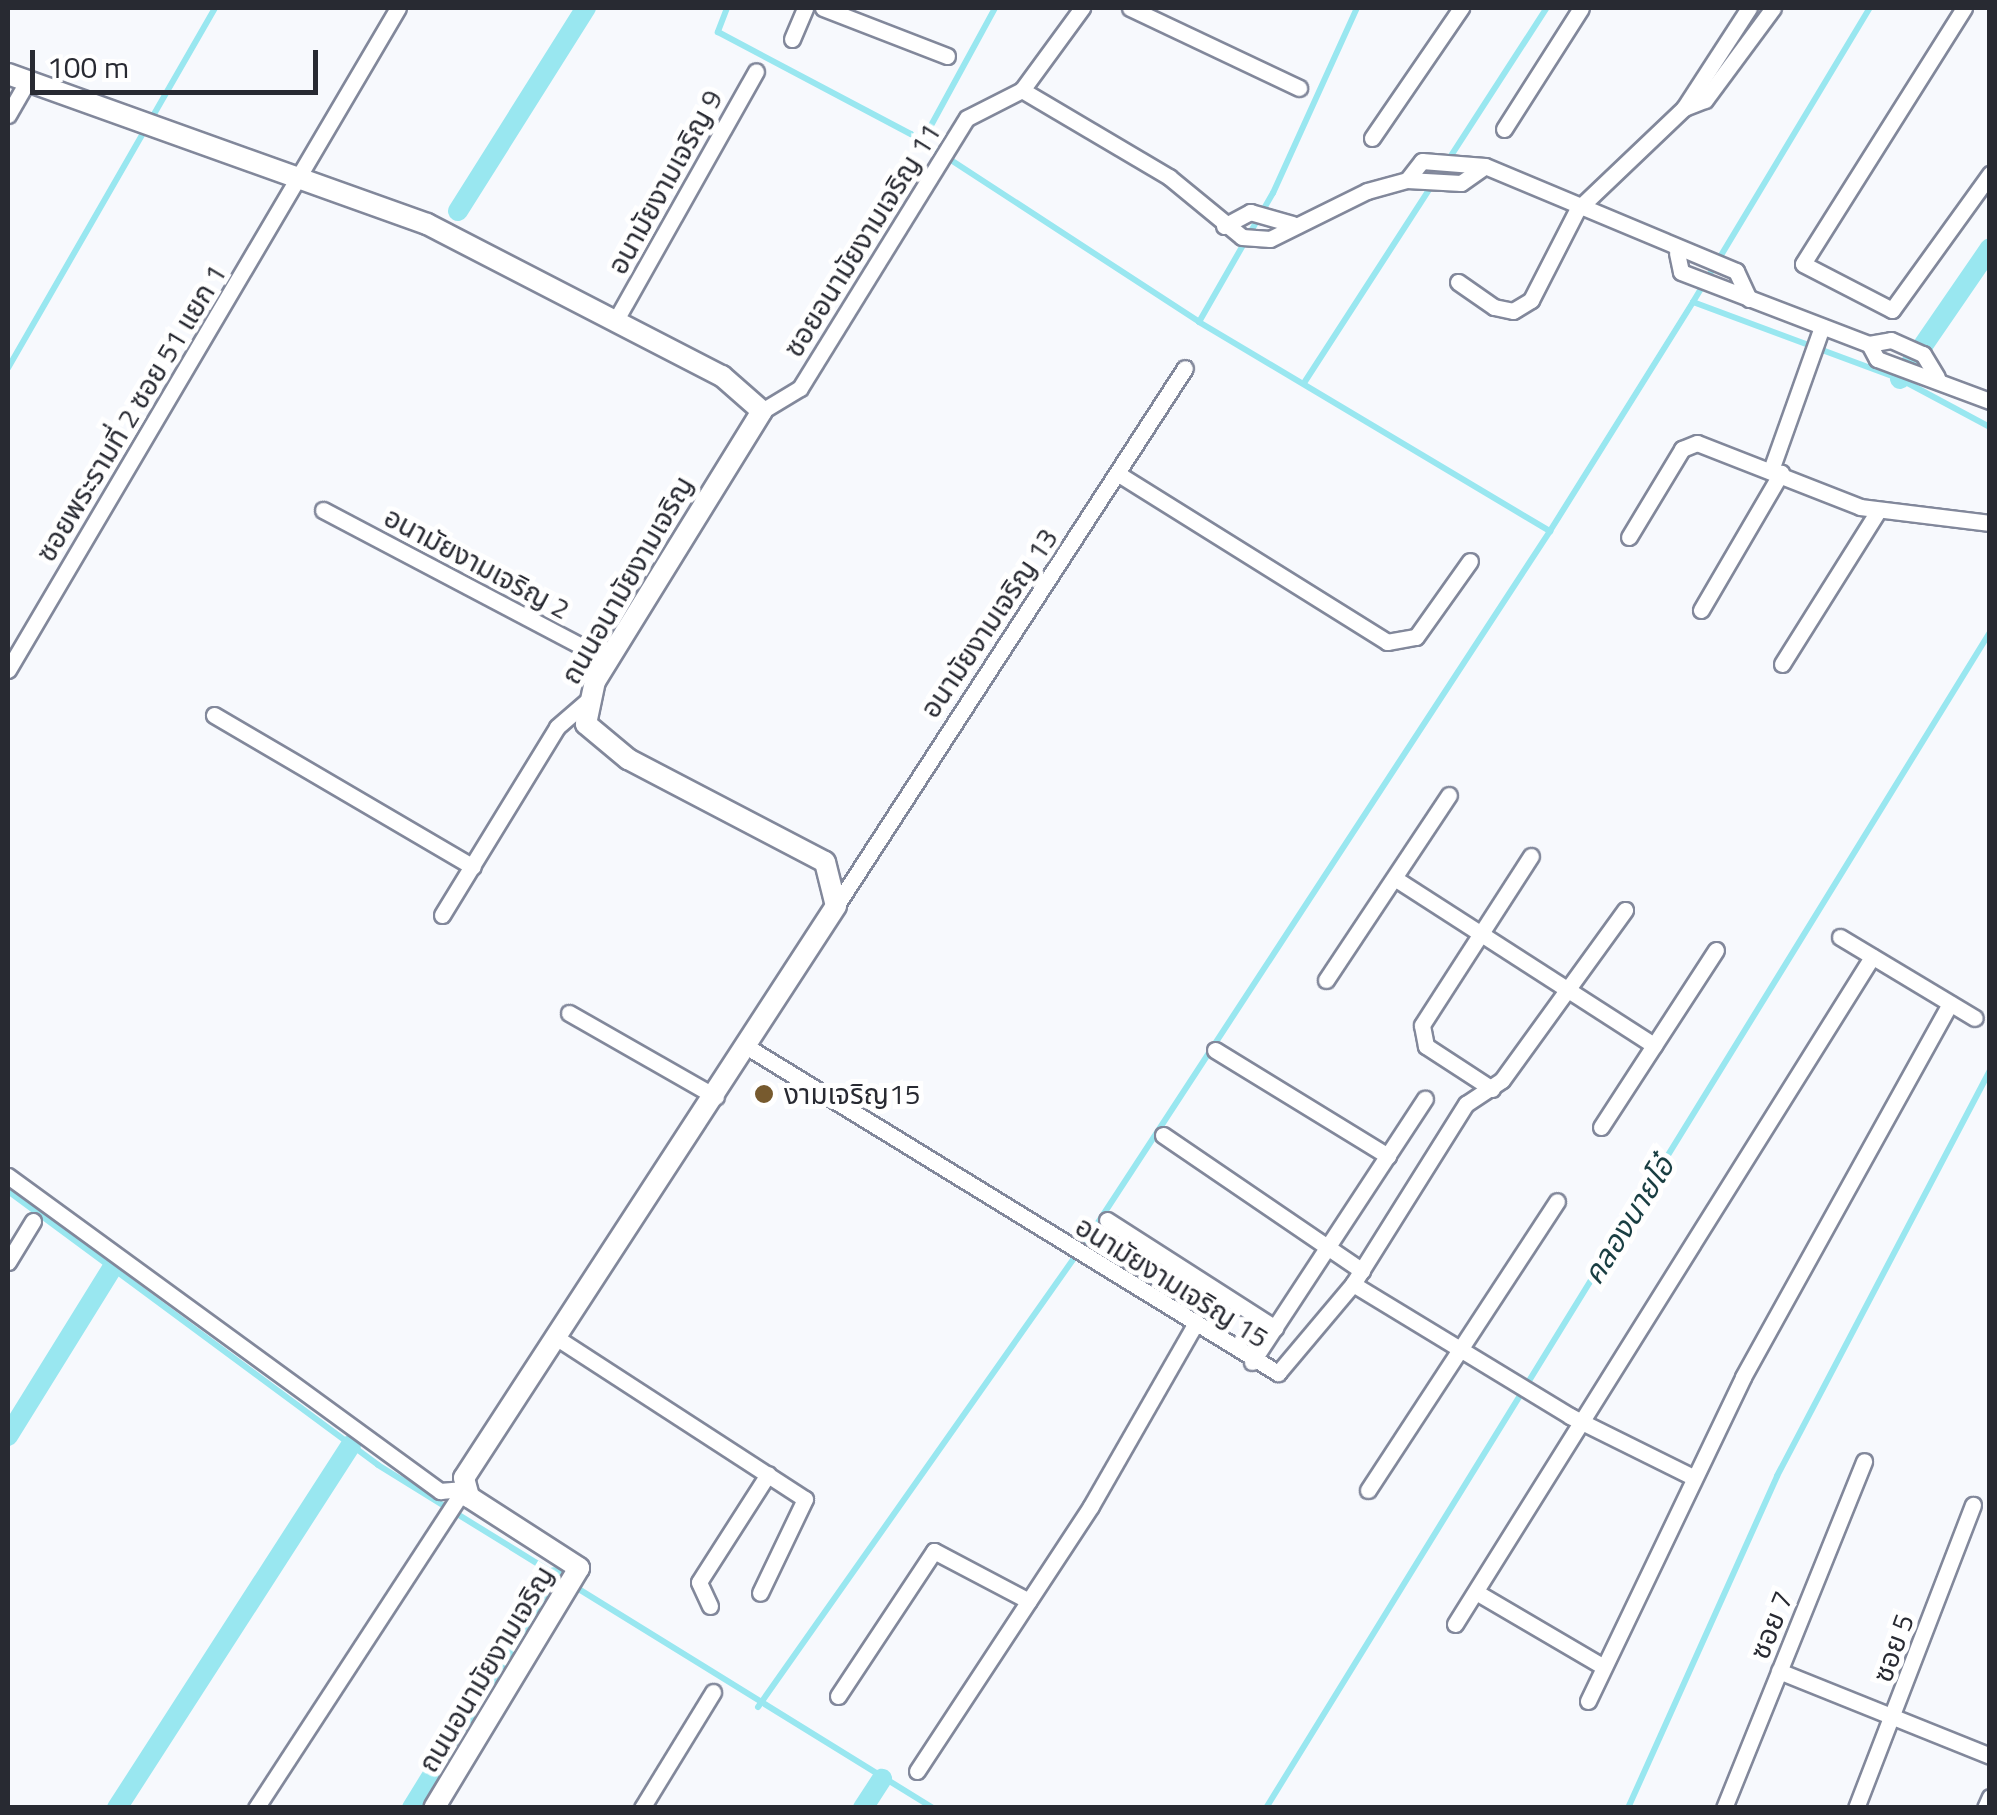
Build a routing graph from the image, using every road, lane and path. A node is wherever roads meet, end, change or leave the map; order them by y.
1 (398, 8) edge
2 (805, 8) edge
3 (823, 8) edge
4 (1082, 8) edge
5 (1130, 8) edge
6 (1452, 8) edge
7 (1461, 8) edge
8 (1582, 8) edge
9 (1964, 8) edge
10 (1761, 10) edge
11 (1442, 35) junction
12 (792, 39) dead end
13 (948, 56) dead end
14 (756, 71) dead end
15 (17, 78) edge
16 (1299, 88) dead end
17 (1022, 90) junction
18 (8, 114) edge
19 (1504, 129) dead end
20 (1372, 138) dead end
21 (1485, 166) junction
22 (1990, 174) edge
23 (294, 180) junction
24 (1412, 183) junction
25 (1577, 210) junction
26 (1292, 224) junction
27 (1224, 226) junction
28 (1685, 252) junction
29 (1458, 282) dead end
30 (1748, 299) junction
31 (617, 318) junction
32 (1819, 334) junction
33 (1185, 368) dead end
34 (1990, 401) edge
35 (762, 410) junction
36 (1776, 471) junction
37 (1120, 475) junction
38 (324, 510) dead end
39 (1878, 511) junction
40 (1990, 523) edge
41 (1629, 538) dead end
42 (1470, 561) dead end
43 (1701, 610) dead end
44 (606, 660) junction
45 (1782, 664) dead end
46 (8, 670) edge
47 (586, 702) junction
48 (214, 714) dead end
49 (1450, 796) dead end
50 (1531, 856) dead end
51 (473, 867) junction
52 (1396, 879) junction
53 (836, 906) junction
54 (1625, 910) dead end
55 (442, 915) dead end
56 (1479, 934) junction
57 (1840, 937) dead end
58 (1716, 950) dead end
59 (1872, 957) junction
60 (1326, 980) dead end
61 (1566, 992) junction
62 (1950, 1003) junction
63 (570, 1013) dead end
64 (1974, 1018) dead end
65 (1654, 1045) junction
66 (749, 1048) junction
67 (1214, 1050) dead end
68 (1492, 1089) junction
69 (716, 1097) junction
70 (1425, 1099) dead end
71 (1601, 1127) dead end
72 (1162, 1134) dead end
73 (1388, 1156) junction
74 (8, 1176) edge
75 (1557, 1202) dead end
76 (1107, 1220) dead end
77 (33, 1221) dead end
78 (1327, 1246) junction
79 (8, 1262) edge
80 (1358, 1277) junction
81 (1194, 1326) junction
82 (1275, 1328) junction
83 (554, 1336) junction
84 (1462, 1346) junction
85 (1252, 1362) junction
86 (1582, 1422) junction
87 (1864, 1461) dead end
88 (768, 1474) junction
89 (1694, 1477) junction
90 (464, 1489) junction
91 (1368, 1490) dead end
92 (1973, 1505) dead end
93 (1476, 1592) junction
94 (760, 1593) dead end
95 (1029, 1601) junction
96 (710, 1606) dead end
97 (1456, 1624) dead end
98 (1604, 1667) junction
99 (1779, 1671) junction
100 (713, 1692) dead end
101 (838, 1696) dead end
102 (1588, 1701) dead end
103 (1893, 1718) junction
104 (1990, 1756) edge
105 (917, 1771) dead end
106 (1990, 1797) edge
107 (256, 1808) edge
108 (434, 1808) edge
109 (642, 1808) edge
110 (1724, 1808) edge
111 (1856, 1808) edge
112 (1985, 1808) edge

1 - 23 street, ซอยพระรามที่ 2 ซอย 51 แยก 1
2 - 12 street
3 - 13 street
4 - 17 street, ซอยอนามัยงามเจริญ 11
5 - 16 street
6 - 11 street
7 - 11 street
8 - 19 street
9 - 22 street
10 - 25 street
11 - 20 street
14 - 31 street, อนามัยงามเจริญ 9
15 - 18 street
15 - 23 street
17 - 27 street
17 - 35 street, ซอยอนามัยงามเจริญ 11
21 - 24 street
21 - 24 street
21 - 25 street
23 - 31 street
23 - 46 street, ซอยพระรามที่ 2 ซอย 51 แยก 1
24 - 26 street
25 - 28 street
25 - 29 street
26 - 27 street
26 - 27 street
28 - 30 street
28 - 30 street
30 - 32 street
31 - 35 street
32 - 34 street
32 - 36 street
33 - 37 street, อนามัยงามเจริญ 13
35 - 44 street, ถนนอนามัยงามเจริญ
36 - 39 street
36 - 41 street
36 - 43 street
37 - 42 street
37 - 53 street, อนามัยงามเจริญ 13
38 - 44 street, อนามัยงามเจริญ 2
39 - 40 street
39 - 45 street
44 - 47 street, ถนนอนามัยงามเจริญ
47 - 51 street
47 - 53 street, ถนนอนามัยงามเจริญ
48 - 51 street
49 - 52 street
50 - 56 street
51 - 55 street
52 - 56 street
52 - 60 street
53 - 66 street
54 - 61 street, อนามัยงามเจริญ 15
56 - 61 street
56 - 68 street
57 - 59 street
58 - 65 street
59 - 62 street
59 - 86 street
61 - 65 street
61 - 68 street, อนามัยงามเจริญ 15
62 - 64 street
62 - 89 street
63 - 69 street
65 - 71 street
66 - 69 street
66 - 81 street, อนามัยงามเจริญ 15
67 - 73 street
68 - 80 street, อนามัยงามเจริญ 15
69 - 83 street
70 - 73 street
72 - 78 street
73 - 78 street
74 - 90 street
75 - 84 street
76 - 82 street
77 - 79 street
78 - 80 street
78 - 82 street
80 - 84 street
80 - 85 street, อนามัยงามเจริญ 15
81 - 85 street, อนามัยงามเจริญ 15
81 - 95 street
82 - 85 street
83 - 88 street
83 - 90 street
84 - 86 street
84 - 91 street
86 - 89 street
86 - 93 street
87 - 99 street, ซอย 7
88 - 94 street
88 - 96 street
89 - 98 street
90 - 107 street
90 - 108 street, ถนนอนามัยงามเจริญ
92 - 103 street, ซอย 5
93 - 97 street
93 - 98 street
95 - 101 street
95 - 105 street
98 - 102 street
99 - 103 street
99 - 110 street, ซอย 7
100 - 109 street
103 - 104 street
103 - 111 street, ซอย 5
106 - 112 street

